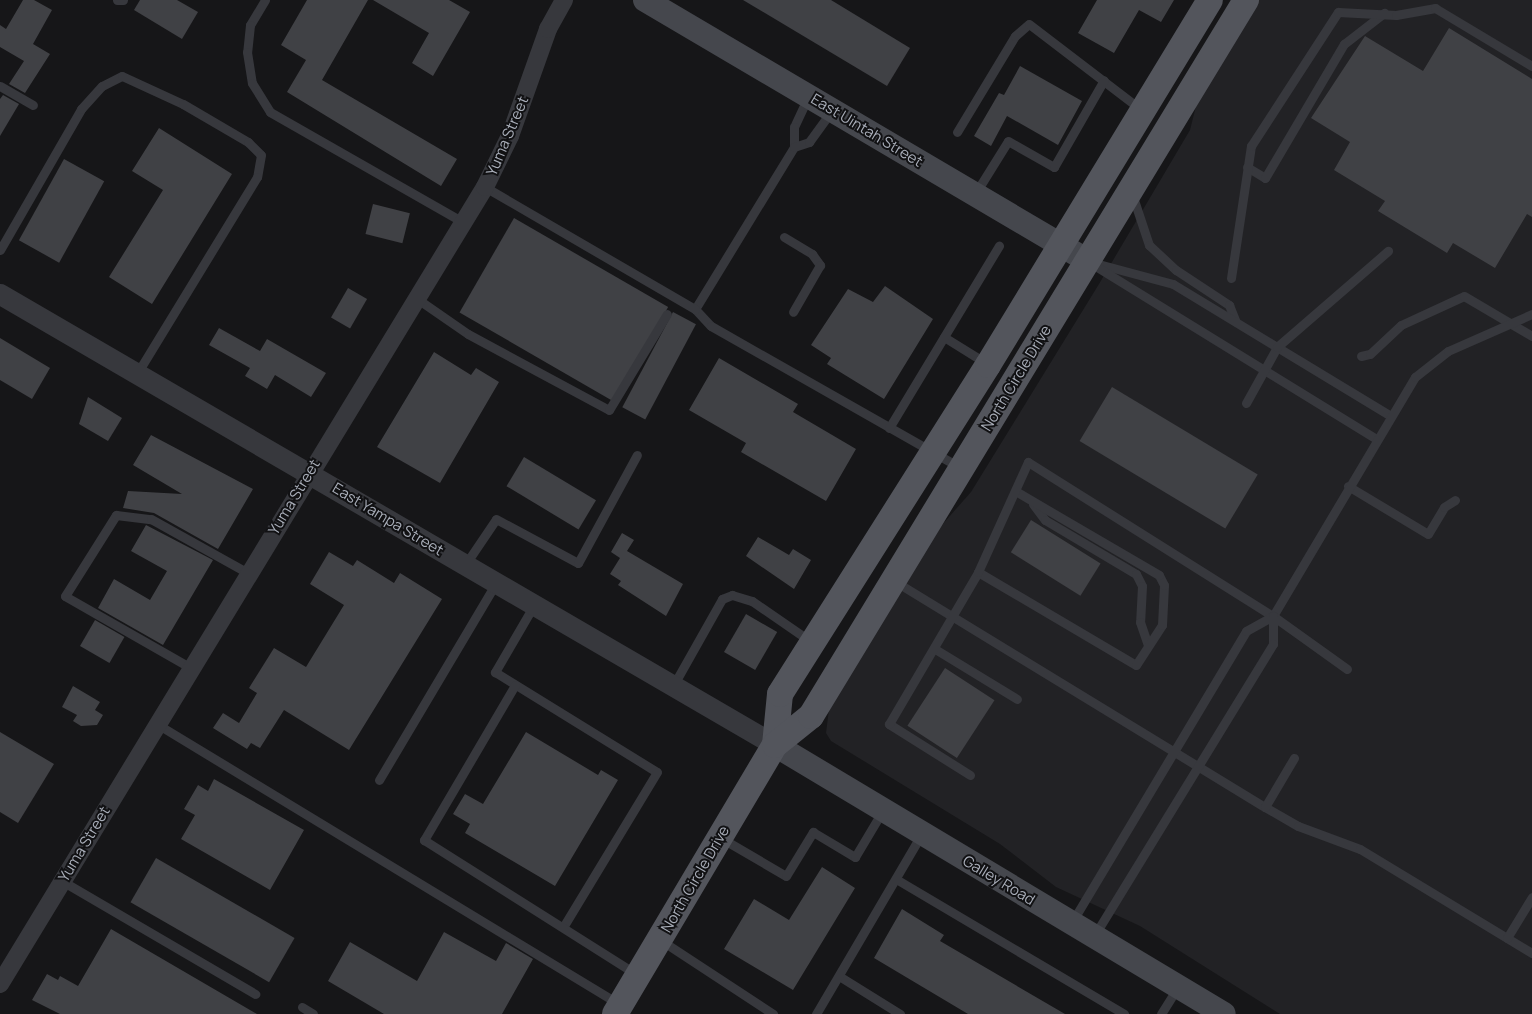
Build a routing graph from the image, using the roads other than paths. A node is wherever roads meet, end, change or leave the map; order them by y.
1 (118, 0) edge
2 (123, 0) edge
3 (265, 0) edge
4 (564, 0) edge
5 (646, 0) edge
6 (1210, 0) edge
7 (1246, 0) edge
8 (1384, 13) junction
9 (1532, 66) edge
10 (1104, 80) junction
11 (0, 86) edge
12 (808, 96) junction
13 (33, 106) dead end
14 (832, 110) junction
15 (1142, 111) junction
16 (957, 132) dead end
17 (794, 147) junction
18 (1246, 167) junction
19 (485, 186) junction
20 (1131, 189) junction
21 (975, 194) junction
22 (463, 222) junction
23 (784, 237) dead end
24 (999, 246) dead end
25 (1062, 246) junction
26 (0, 250) edge
27 (1388, 251) dead end
28 (1088, 261) junction
29 (1231, 278) dead end
30 (0, 294) edge
31 (416, 298) junction
32 (695, 310) junction
33 (793, 312) dead end
34 (667, 314) dead end
35 (1532, 314) edge
36 (1236, 322) junction
37 (1509, 323) junction
38 (1532, 336) edge
39 (944, 337) junction
40 (1277, 347) junction
41 (1361, 356) dead end
42 (988, 365) junction
43 (1264, 371) junction
44 (138, 372) junction
45 (1246, 403) dead end
46 (1389, 415) junction
47 (889, 428) junction
48 (1375, 438) junction
49 (933, 454) junction
50 (637, 455) dead end
51 (962, 468) junction
52 (309, 472) junction
53 (1348, 486) junction
54 (1017, 492) junction
55 (1030, 500) junction
56 (1455, 500) dead end
57 (465, 565) junction
58 (978, 572) junction
59 (248, 573) junction
60 (894, 580) junction
61 (496, 583) junction
62 (534, 605) junction
63 (952, 616) junction
64 (1273, 616) junction
65 (812, 642) junction
66 (1148, 645) junction
67 (934, 650) junction
68 (191, 668) junction
69 (1347, 669) dead end
70 (515, 685) junction
71 (673, 686) junction
72 (1017, 698) dead end
73 (157, 724) junction
74 (775, 745) junction
75 (1174, 752) junction
76 (1294, 758) dead end
77 (1197, 766) junction
78 (970, 775) dead end
79 (379, 780) dead end
80 (1265, 807) junction
81 (884, 810) junction
82 (922, 833) junction
83 (719, 836) junction
84 (896, 879) junction
85 (62, 881) junction
86 (1532, 897) edge
87 (1072, 923) junction
88 (563, 927) junction
89 (1093, 936) junction
90 (1507, 938) junction
91 (660, 939) junction
92 (1532, 953) edge
93 (638, 976) junction
94 (839, 976) junction
95 (2, 977) edge
96 (1178, 987) junction
97 (255, 994) dead end
98 (302, 1007) dead end
99 (618, 1010) edge
100 (1213, 1011) edge
101 (313, 1014) edge
102 (773, 1014) edge
103 (816, 1014) edge
104 (900, 1014) edge
105 (1124, 1014) edge
106 (1161, 1014) edge

1 - 2 lane
3 - 22 lane
4 - 19 street, Yuma Street
5 - 12 main road, East Uintah Street
6 - 15 main road, North Circle Drive
7 - 20 main road, North Circle Drive
8 - 9 lane
8 - 18 lane
8 - 18 lane
10 - 15 lane
10 - 16 lane
10 - 21 lane
11 - 13 lane
12 - 14 main road, East Uintah Street
12 - 17 lane
14 - 17 lane
14 - 21 main road, East Uintah Street
15 - 25 main road, North Circle Drive
17 - 32 lane
18 - 29 lane
19 - 22 street, Yuma Street
19 - 32 lane
20 - 28 main road, North Circle Drive
20 - 36 lane
21 - 25 main road, East Uintah Street
22 - 31 street, Yuma Street
23 - 33 lane
24 - 39 lane
25 - 28 main road, East Uintah Street
25 - 42 main road, North Circle Drive
26 - 44 lane
27 - 40 lane
28 - 36 lane
28 - 43 lane
28 - 51 main road, North Circle Drive
30 - 44 street, East Yampa Street
31 - 34 lane
31 - 52 street, Yuma Street
32 - 47 lane
35 - 37 lane
36 - 40 lane
37 - 38 lane
37 - 41 lane
37 - 46 lane
39 - 42 lane
39 - 47 lane
40 - 43 lane
40 - 46 lane
42 - 49 main road, North Circle Drive
43 - 45 lane
43 - 48 lane
44 - 52 street, East Yampa Street
46 - 48 lane
47 - 49 lane
48 - 53 lane
49 - 51 lane
49 - 65 main road, North Circle Drive
50 - 57 lane
51 - 60 main road, North Circle Drive
52 - 57 street, East Yampa Street
52 - 59 street, Yuma Street
53 - 56 lane
53 - 64 lane
54 - 55 lane
54 - 58 lane
54 - 64 lane
55 - 66 lane
55 - 66 lane
57 - 61 street, East Yampa Street
58 - 63 lane
58 - 66 lane
59 - 68 street, Yuma Street
59 - 68 lane
60 - 63 lane
60 - 74 main road, North Circle Drive
61 - 62 street, East Yampa Street
61 - 79 lane
62 - 70 lane
62 - 71 street, East Yampa Street
63 - 67 lane
63 - 75 lane
64 - 69 lane
64 - 75 lane
64 - 77 lane
65 - 71 lane
65 - 74 main road, North Circle Drive
67 - 72 lane
67 - 78 lane
68 - 73 street, Yuma Street
70 - 88 lane
70 - 88 lane
71 - 74 street, East Yampa Street
73 - 85 street, Yuma Street
73 - 99 lane
74 - 81 main road, Galley Road
74 - 83 main road, North Circle Drive
75 - 77 lane
75 - 87 lane
76 - 80 lane
77 - 80 lane
77 - 89 lane
80 - 90 lane
81 - 82 main road, Galley Road
81 - 83 lane
82 - 84 lane
82 - 87 main road, Galley Road
83 - 91 main road, North Circle Drive
84 - 94 lane
84 - 105 lane
85 - 95 street, Yuma Street
85 - 97 lane
86 - 90 lane
87 - 89 main road, Galley Road
88 - 93 lane
89 - 96 main road, Galley Road
90 - 92 lane
91 - 93 main road, North Circle Drive
91 - 102 lane
93 - 99 main road, North Circle Drive
94 - 103 lane
94 - 104 lane
96 - 100 main road, Galley Road
96 - 106 lane
98 - 101 lane

